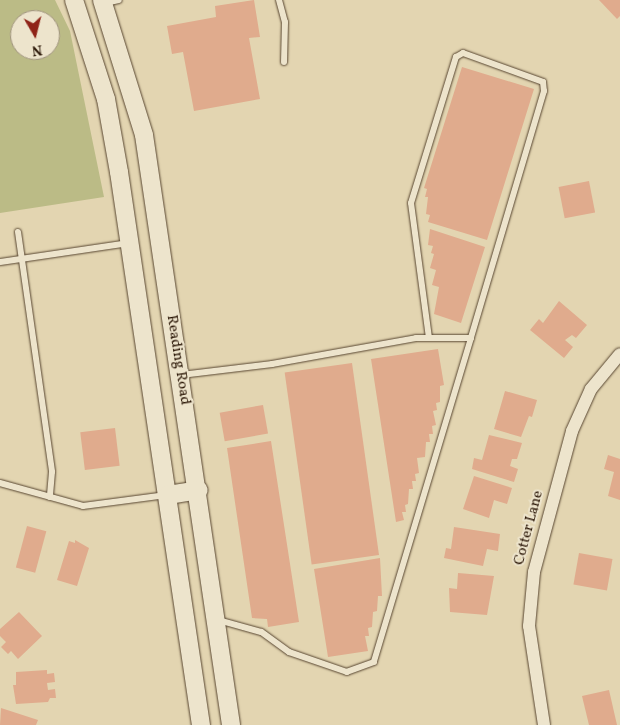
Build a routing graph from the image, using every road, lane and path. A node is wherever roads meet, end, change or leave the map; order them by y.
1 (74, 0) edge
2 (279, 0) edge
3 (108, 1) edge
4 (284, 62) dead end
5 (18, 232) dead end
6 (159, 238) junction
7 (131, 243) junction
8 (22, 259) junction
9 (0, 262) edge
10 (428, 338) junction
11 (471, 338) junction
12 (620, 354) edge
13 (181, 375) junction
14 (0, 483) edge
15 (199, 490) junction
16 (168, 495) junction
17 (50, 497) junction
18 (216, 619) junction
19 (201, 725) edge
20 (231, 725) edge
21 (544, 725) edge

1 - 7 main road, Reading Road
2 - 4 lane
3 - 6 main road, Reading Road
5 - 8 lane
6 - 7 main road
6 - 13 main road, Reading Road
7 - 8 lane
7 - 16 main road, Reading Road
8 - 9 lane
8 - 17 lane
10 - 11 lane
10 - 11 lane
10 - 13 lane
11 - 18 lane
12 - 21 street, Cotter Lane
13 - 15 main road, Reading Road
14 - 17 lane
15 - 16 main road
15 - 18 main road, Reading Road
16 - 17 lane
16 - 19 main road, Reading Road
18 - 20 main road, Reading Road

